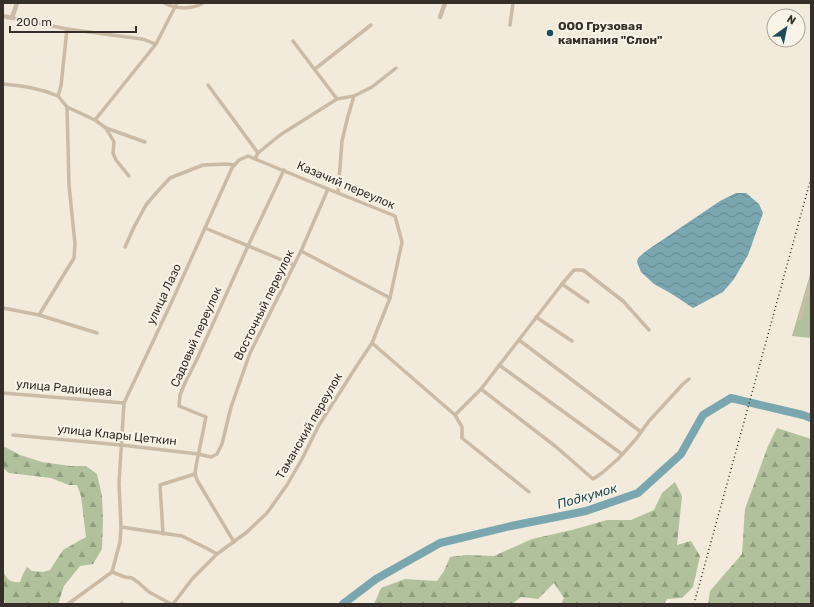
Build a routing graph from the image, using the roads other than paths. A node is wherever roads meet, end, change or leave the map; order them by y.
1 (17, 3) edge
2 (164, 3) edge
3 (203, 3) edge
4 (445, 3) edge
5 (513, 3) edge
6 (176, 5) edge
7 (3, 16) edge
8 (440, 17) dead end
9 (12, 18) junction
10 (371, 25) dead end
11 (510, 25) dead end
12 (67, 29) junction
13 (293, 41) dead end
14 (156, 44) junction
15 (396, 68) dead end
16 (314, 69) junction
17 (3, 84) edge
18 (208, 85) dead end
19 (58, 96) junction
20 (354, 96) junction
21 (337, 99) junction
22 (67, 107) junction
23 (95, 120) junction
24 (106, 128) junction
25 (146, 142) dead end
26 (258, 153) junction
27 (255, 158) junction
28 (234, 165) junction
29 (284, 170) junction
30 (129, 176) dead end
31 (328, 189) junction
32 (338, 193) junction
33 (205, 228) junction
34 (248, 246) junction
35 (125, 247) dead end
36 (301, 251) junction
37 (294, 264) junction
38 (811, 282) edge
39 (562, 284) junction
40 (390, 298) junction
41 (588, 302) dead end
42 (3, 308) edge
43 (39, 315) junction
44 (536, 317) junction
45 (800, 319) dead end
46 (650, 330) dead end
47 (98, 333) dead end
48 (519, 340) junction
49 (572, 341) dead end
50 (372, 343) junction
51 (499, 365) junction
52 (689, 379) dead end
53 (480, 389) junction
54 (3, 394) edge
55 (124, 403) junction
56 (455, 416) junction
57 (641, 432) junction
58 (13, 435) dead end
59 (121, 445) junction
60 (198, 454) junction
61 (217, 454) joint
62 (622, 454) junction
63 (195, 474) junction
64 (529, 492) dead end
65 (121, 527) junction
66 (163, 534) junction
67 (234, 542) junction
68 (217, 554) junction
69 (112, 572) junction
70 (68, 604) edge
71 (172, 604) edge

1 - 9 street
2 - 6 street
3 - 6 street
4 - 8 street
5 - 11 street
6 - 14 street
7 - 9 street
9 - 12 street
10 - 16 street
12 - 14 street
12 - 19 street
13 - 16 street
14 - 23 street
15 - 20 street
16 - 21 street
17 - 19 street
18 - 26 street
19 - 22 street
20 - 21 street
20 - 32 street
21 - 26 street
22 - 23 street
22 - 43 street
23 - 24 street
24 - 25 street
24 - 30 street
26 - 27 street
27 - 28 street
27 - 29 street, Казачий переулок
28 - 33 street, улица Лазо
28 - 35 street
29 - 31 street, Казачий переулок
29 - 34 street, Садовый переулок
31 - 32 street, Казачий переулок
31 - 36 street, Восточный переулок
32 - 40 street, Казачий переулок
33 - 34 street
33 - 55 street, улица Лазо
34 - 37 street
34 - 60 street, Садовый переулок
36 - 37 street, Восточный переулок
36 - 40 street
37 - 61 street, Восточный переулок
38 - 45 street
39 - 41 street
39 - 44 street
39 - 46 street
40 - 50 street, Таманский переулок
42 - 43 street
43 - 47 street
44 - 48 street
44 - 49 street
48 - 51 street
48 - 57 street
50 - 56 street
50 - 67 street, Таманский переулок
51 - 53 street
51 - 62 street
52 - 57 street
53 - 56 street
53 - 62 street
54 - 55 street, улица Радищева
55 - 59 street, улица Лазо
56 - 64 street
57 - 62 street
58 - 59 street, улица Клары Цеткин
59 - 60 street, улица Клары Цеткин
59 - 65 street, улица Лазо
60 - 61 street, улица Клары Цеткин
60 - 63 street, Садовый переулок
63 - 66 street
63 - 67 street
65 - 66 street
65 - 69 street, улица Лазо
66 - 68 street
67 - 68 street, Таманский переулок
68 - 71 street, Таманский переулок
69 - 70 street
69 - 71 street

